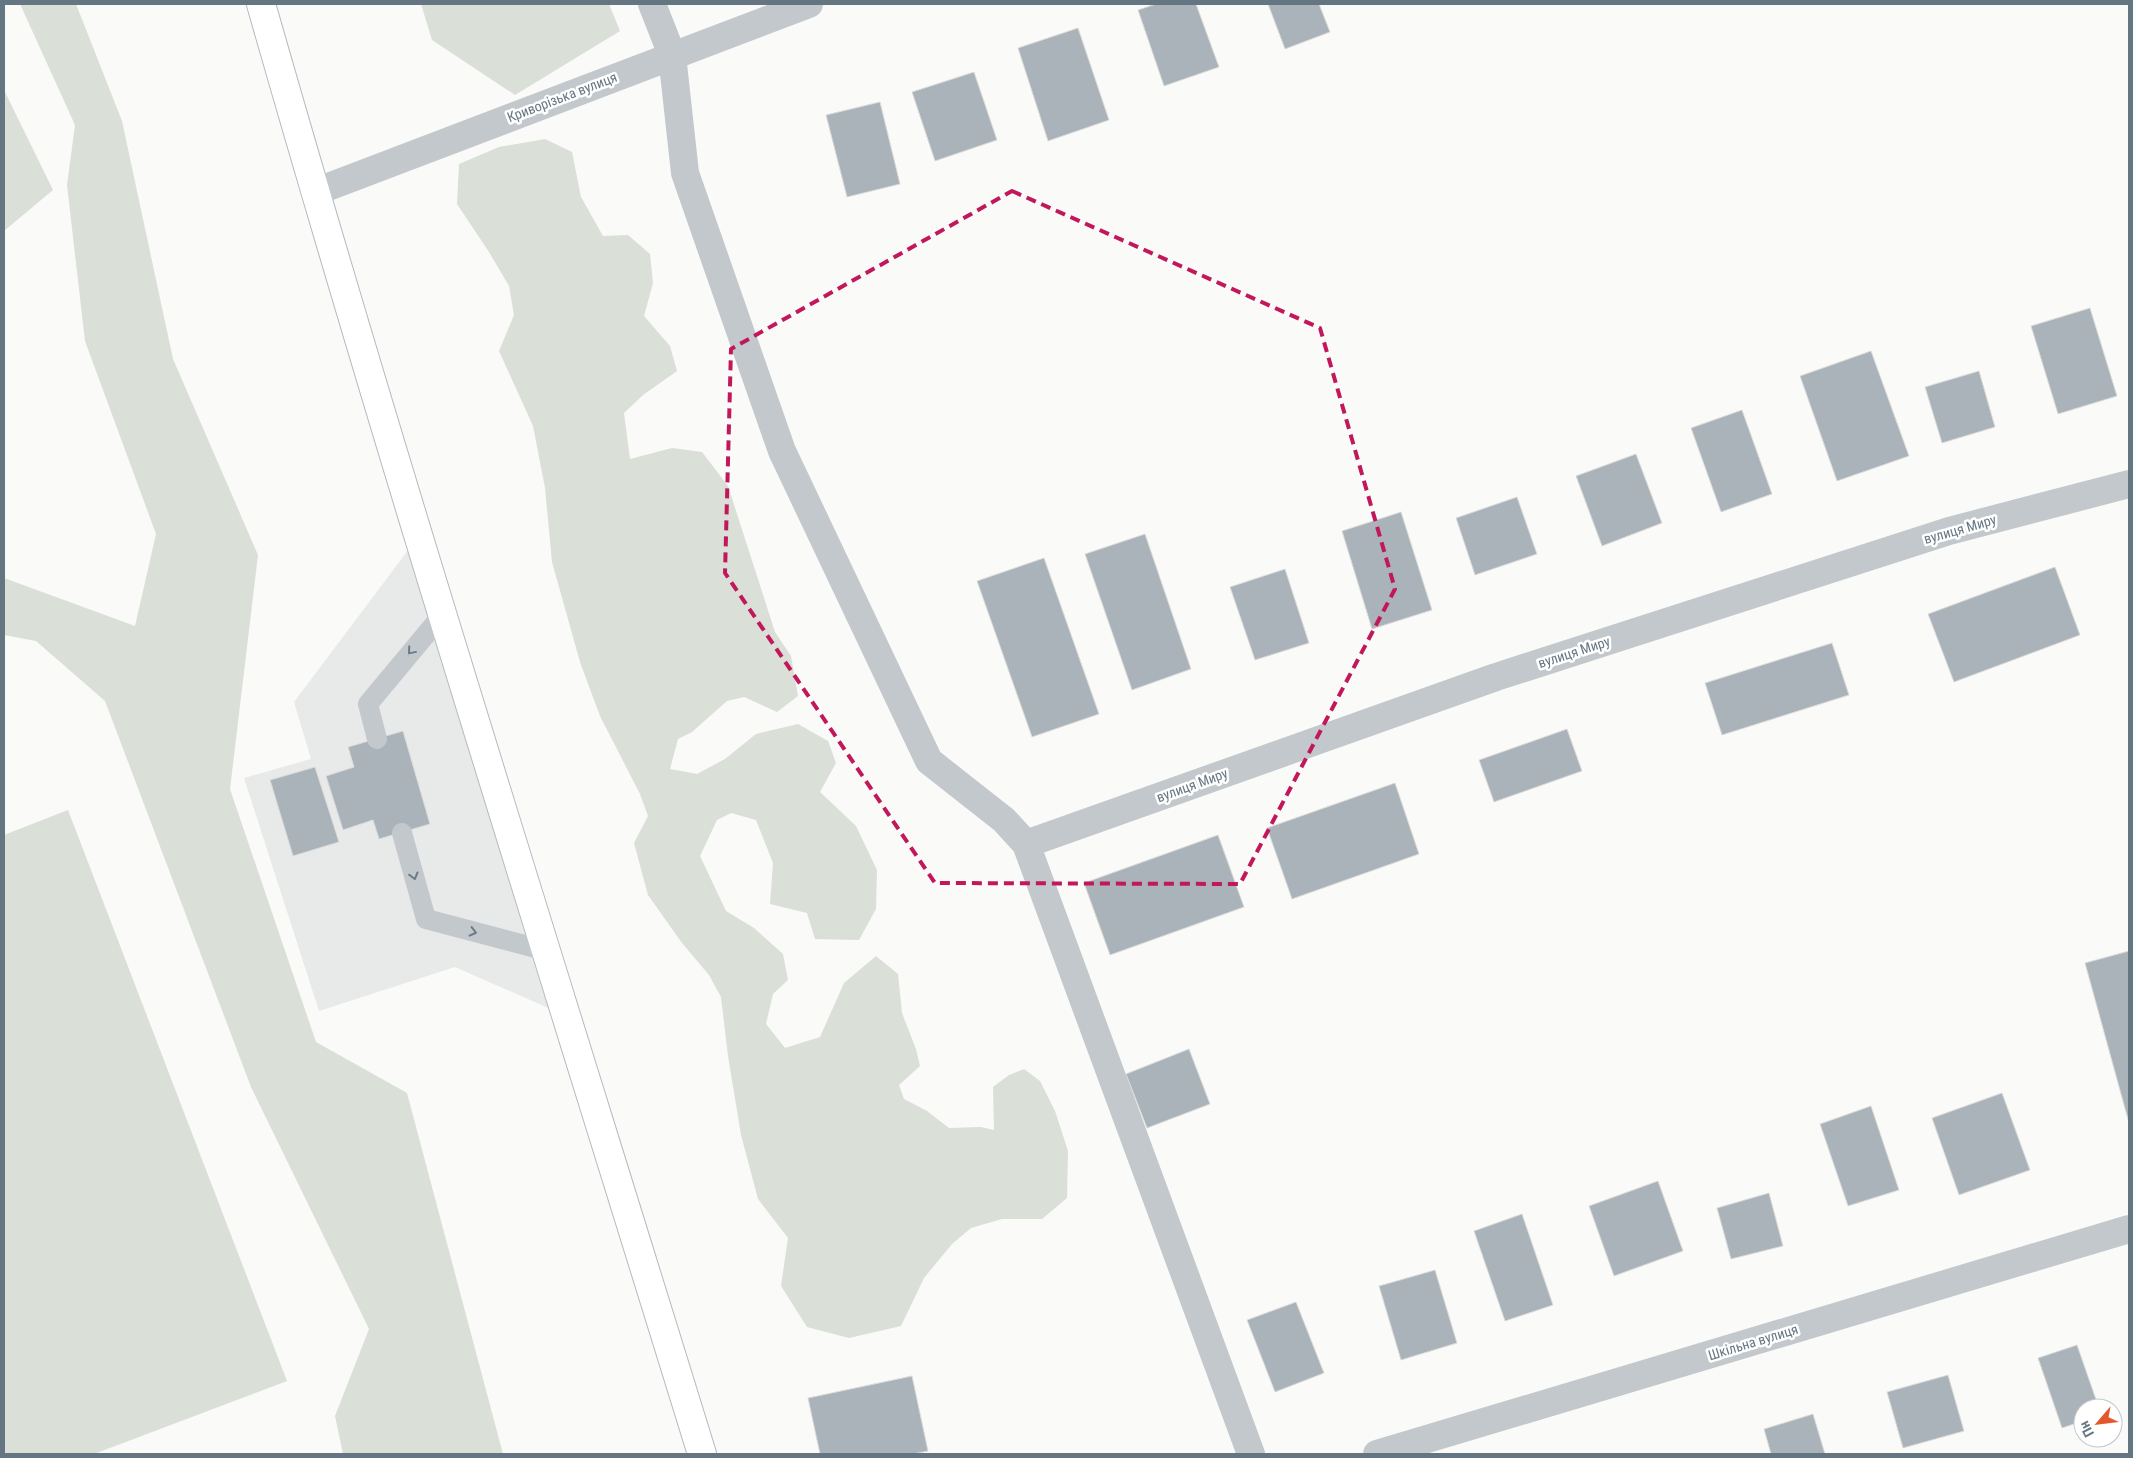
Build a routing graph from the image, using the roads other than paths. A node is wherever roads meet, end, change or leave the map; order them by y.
1 (261, 4) edge
2 (652, 4) edge
3 (809, 4) edge
4 (672, 55) junction
5 (315, 192) junction
6 (2129, 484) edge
7 (442, 614) junction
8 (377, 739) dead end
9 (402, 832) dead end
10 (1026, 844) junction
11 (547, 951) junction
12 (2129, 1229) edge
13 (702, 1454) edge
14 (1251, 1454) edge
15 (1377, 1454) edge

1 - 5 main road
2 - 4 street
3 - 4 street, Криворізька вулиця
4 - 5 street, Криворізька вулиця
4 - 10 street
5 - 7 main road
6 - 10 street, вулиця Миру
7 -> 8 lane
7 - 11 main road
9 -> 11 lane
10 - 14 street
11 - 13 main road
12 - 15 street, Шкільна вулиця

